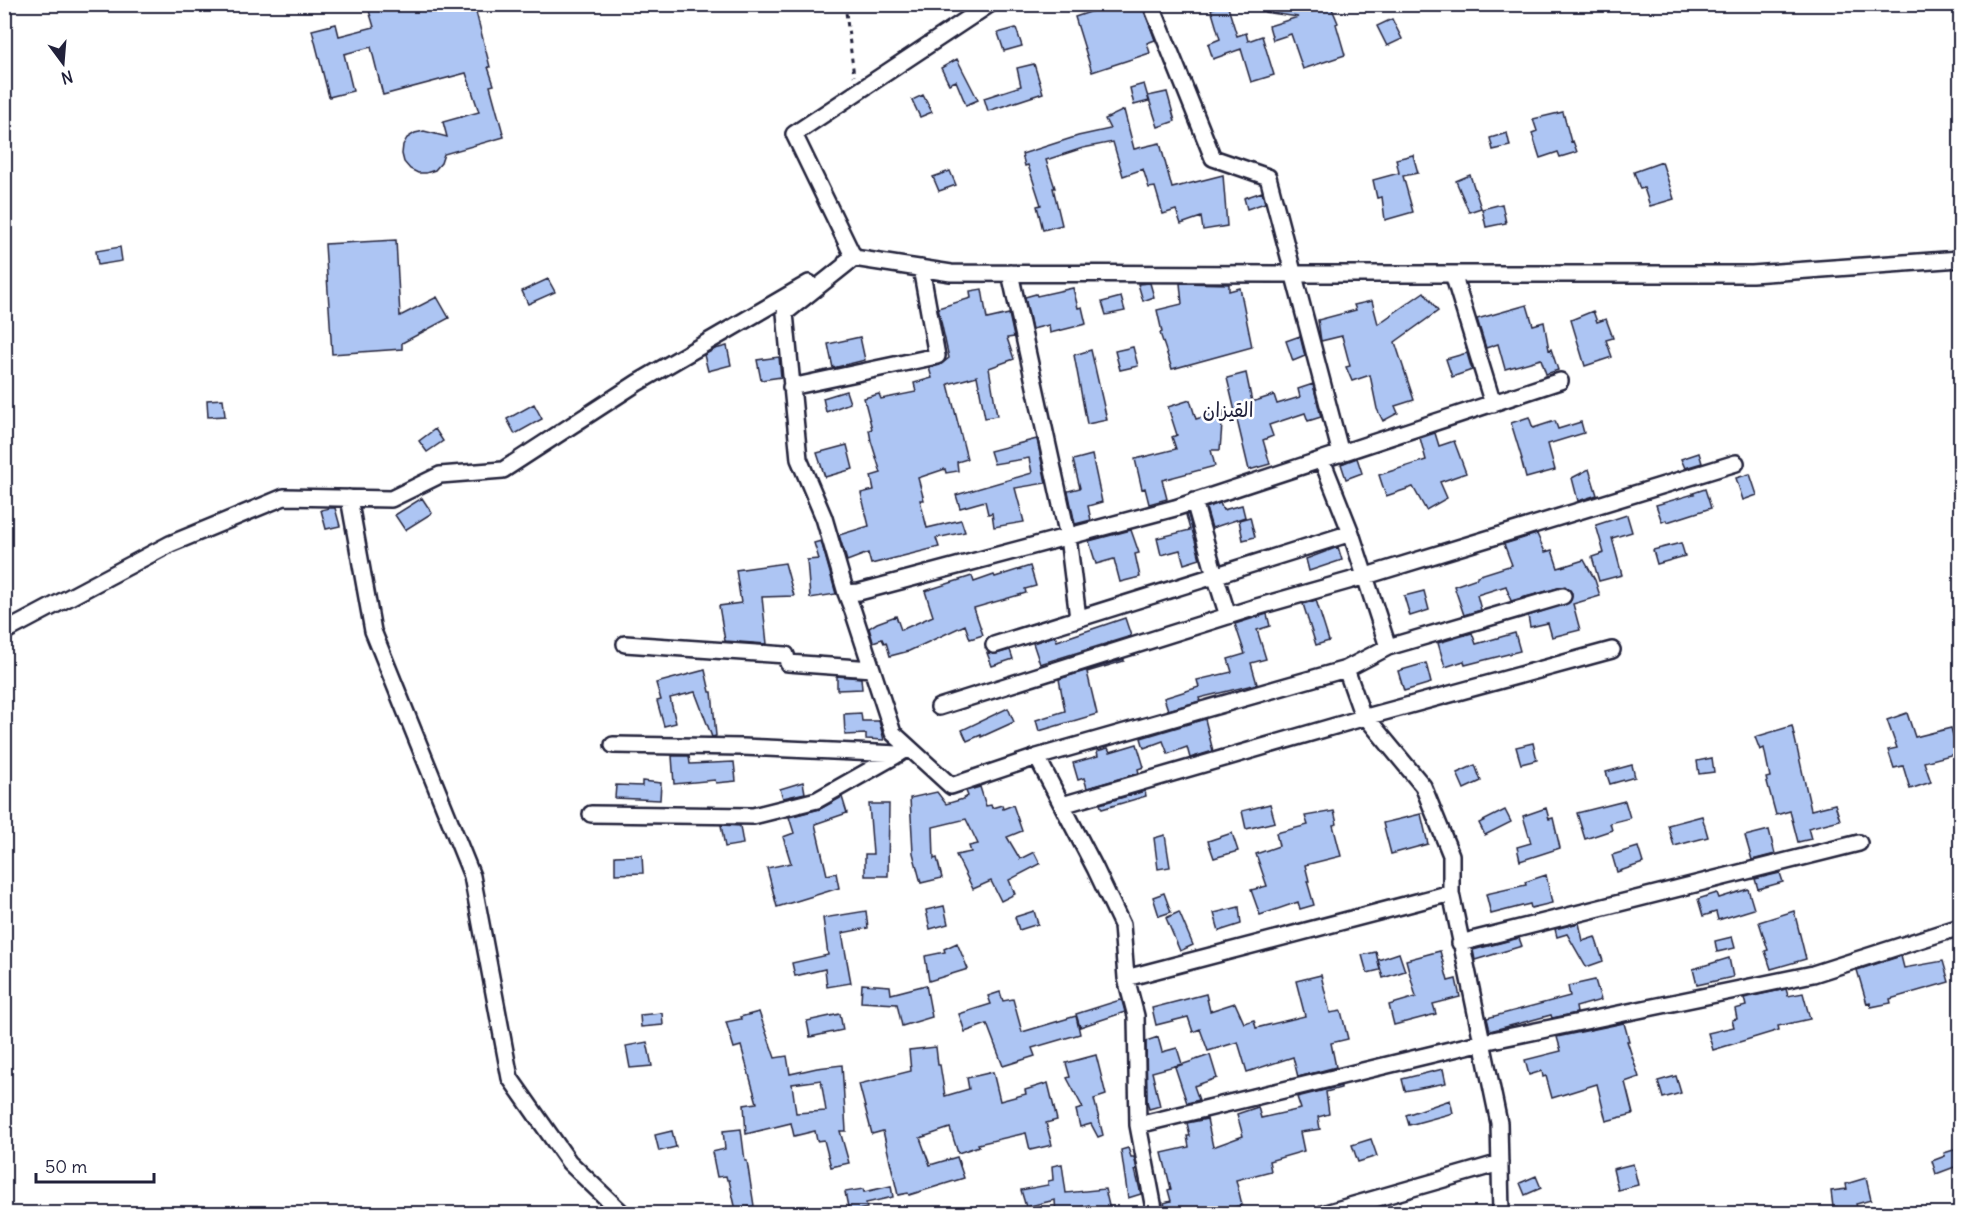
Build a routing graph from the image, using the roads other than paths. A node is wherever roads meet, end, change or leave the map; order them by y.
1 (990, 4) edge
2 (1151, 4) edge
3 (854, 258) junction
4 (1960, 259) edge
5 (921, 268) junction
6 (1010, 273) junction
7 (1293, 274) junction
8 (1453, 274) junction
9 (1560, 381) dead end
10 (791, 387) junction
11 (1493, 404) junction
12 (1341, 454) junction
13 (1322, 460) junction
14 (1736, 463) dead end
15 (349, 498) junction
16 (1194, 501) junction
17 (1351, 533) junction
18 (1068, 537) junction
19 (1215, 575) junction
20 (1366, 576) junction
21 (846, 593) junction
22 (1563, 596) dead end
23 (1228, 616) junction
24 (1078, 618) junction
25 (4, 632) edge
26 (625, 644) dead end
27 (994, 645) dead end
28 (1388, 647) junction
29 (1612, 650) dead end
30 (872, 669) junction
31 (1346, 669) junction
32 (939, 707) dead end
33 (1366, 717) junction
34 (613, 745) dead end
35 (904, 751) junction
36 (1037, 757) junction
37 (1062, 805) junction
38 (591, 814) dead end
39 (1859, 843) dead end
40 (1451, 894) junction
41 (1960, 927) edge
42 (1460, 943) junction
43 (1126, 978) junction
44 (1483, 1042) junction
45 (1138, 1125) junction
46 (1500, 1163) junction
47 (623, 1214) edge
48 (1155, 1214) edge
49 (1322, 1214) edge
50 (1501, 1214) edge

1 - 3 street
2 - 7 street
3 - 5 street
3 - 10 street
3 - 15 street
4 - 8 street
5 - 6 street
5 - 10 street
6 - 7 street
6 - 18 street
7 - 8 street
7 - 12 street
8 - 11 street
9 - 11 street
10 - 21 street
11 - 12 street
12 - 13 street
13 - 16 street
13 - 17 street
14 - 20 street
15 - 25 street
15 - 47 street
16 - 18 street
16 - 19 street
17 - 19 street
17 - 20 street
18 - 21 street
18 - 24 street
19 - 23 street
19 - 24 street
20 - 23 street
20 - 28 street
21 - 30 street
22 - 28 street
23 - 32 street
24 - 27 street
26 - 30 street
28 - 31 street
29 - 33 street
30 - 35 street
31 - 33 street
31 - 36 street
33 - 37 street
33 - 40 street
34 - 35 street
35 - 36 street
35 - 38 street
36 - 37 street
37 - 43 street
39 - 42 street
40 - 42 street
40 - 43 street
41 - 44 street
42 - 44 street
43 - 45 street
44 - 45 street
44 - 46 street
45 - 48 street
46 - 49 street
46 - 50 street

